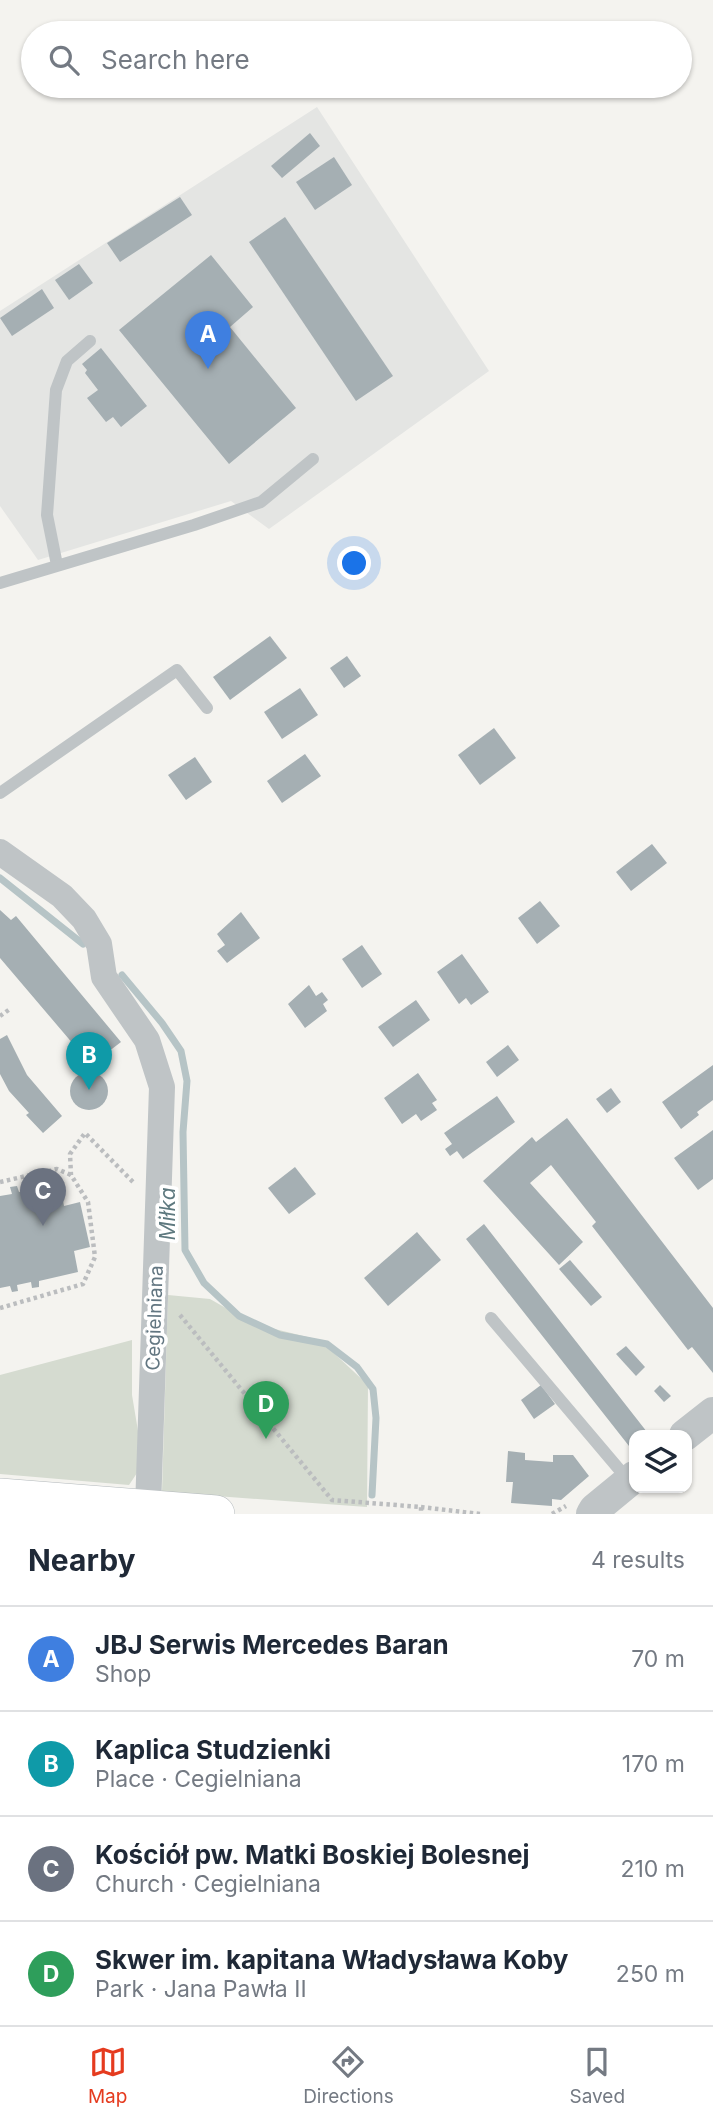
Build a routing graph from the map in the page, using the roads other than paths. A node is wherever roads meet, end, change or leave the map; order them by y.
1 (90, 341) dead end
2 (313, 459) dead end
3 (57, 565) junction
4 (0, 583) edge
5 (207, 708) dead end
6 (0, 793) edge
7 (0, 852) edge
8 (491, 1318) dead end
9 (713, 1413) edge
10 (691, 1430) edge
11 (629, 1476) edge
12 (629, 1481) edge
13 (0, 1497) edge
14 (148, 1508) junction
15 (216, 1514) edge
16 (592, 1514) edge

1 - 3 lane
2 - 3 lane
3 - 4 lane
5 - 6 lane
7 - 14 street, Cegielniana
8 - 11 lane
9 - 10 street
12 - 16 street
13 - 14 main road
14 - 15 main road

